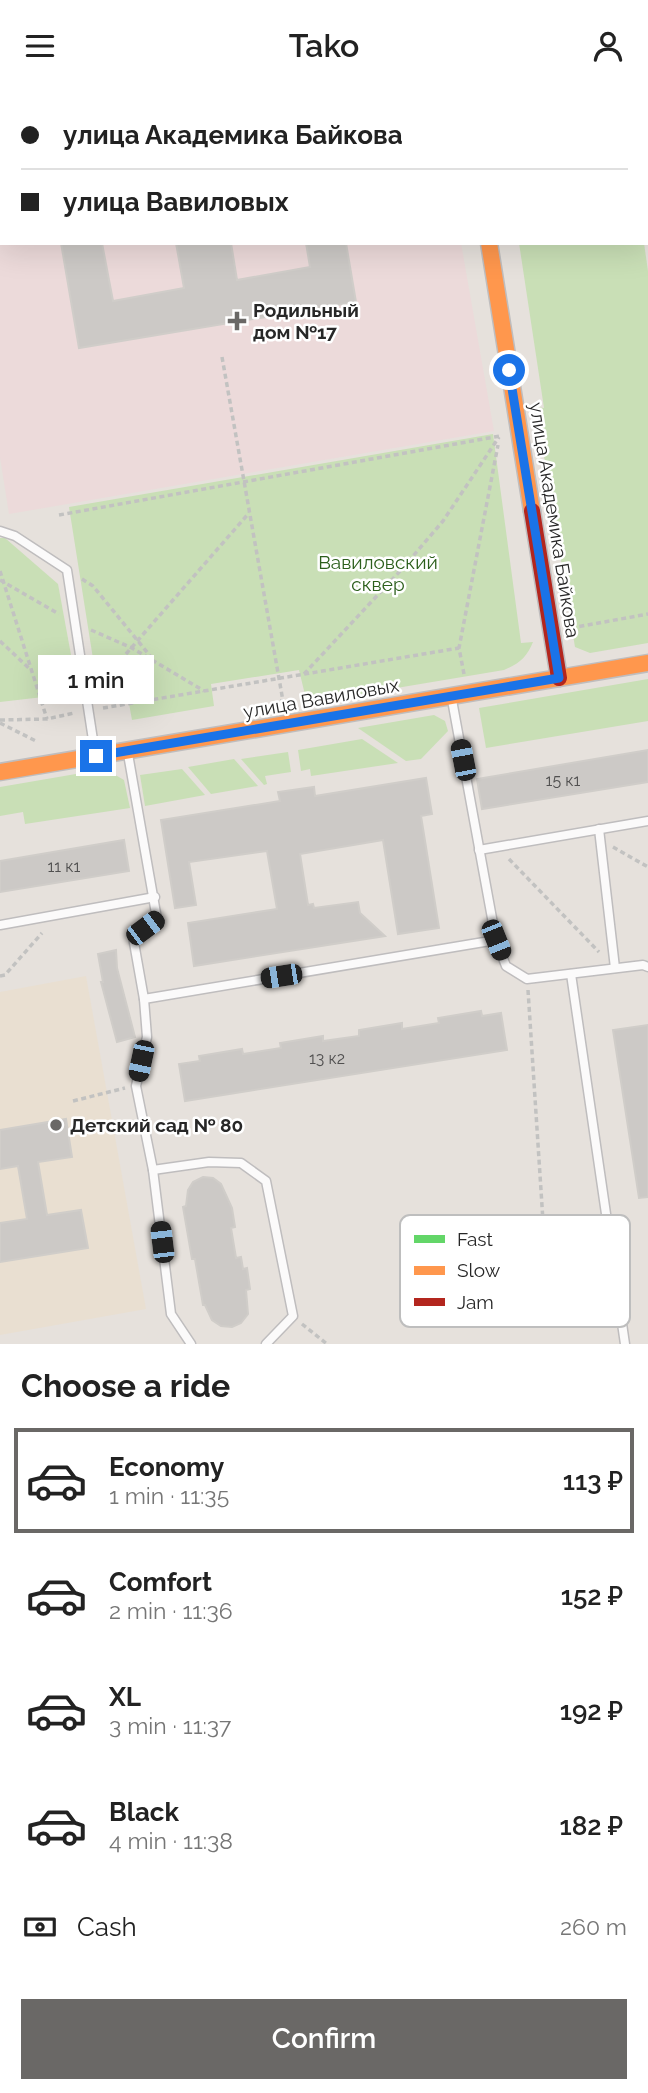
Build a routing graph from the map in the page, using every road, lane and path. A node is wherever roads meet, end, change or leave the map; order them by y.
1 (489, 245) edge
2 (222, 357) dead end
3 (500, 436) junction
4 (243, 481) junction
5 (249, 513) junction
6 (59, 515) dead end
7 (0, 531) edge
8 (67, 570) junction
9 (0, 571) edge
10 (1, 581) edge
11 (648, 614) edge
12 (76, 623) junction
13 (566, 628) dead end
14 (0, 641) edge
15 (138, 641) junction
16 (459, 647) junction
17 (132, 648) junction
18 (154, 661) junction
19 (648, 663) edge
20 (32, 672) junction
21 (303, 674) junction
22 (464, 676) dead end
23 (278, 678) junction
24 (559, 678) junction
25 (205, 691) junction
26 (452, 697) junction
27 (87, 698) junction
28 (283, 701) dead end
29 (89, 711) junction
30 (47, 719) junction
31 (0, 721) edge
32 (35, 743) dead end
33 (127, 751) junction
34 (96, 756) junction
35 (0, 772) edge
36 (648, 821) edge
37 (598, 829) junction
38 (599, 839) junction
39 (498, 847) junction
40 (479, 851) junction
41 (648, 867) edge
42 (155, 897) junction
43 (57, 915) junction
44 (0, 925) edge
45 (496, 940) junction
46 (648, 967) edge
47 (615, 968) junction
48 (571, 974) junction
49 (0, 976) edge
50 (527, 979) junction
51 (144, 999) junction
52 (136, 1086) junction
53 (73, 1101) dead end
54 (153, 1170) junction
55 (543, 1215) edge
56 (606, 1215) edge
57 (293, 1316) junction
58 (191, 1344) edge
59 (266, 1344) edge
60 (327, 1344) edge

1 - 24 street, улица Академика Байкова
2 - 4 path
3 - 4 path
3 - 16 path
3 - 21 path
4 - 5 path
4 - 6 path
5 - 15 path
5 - 23 path
7 - 8 lane
8 - 12 lane
8 - 15 path
9 - 10 path
10 - 12 path
10 - 20 path
11 - 13 path
12 - 17 path
12 - 27 lane
14 - 20 path
15 - 17 path
15 - 18 path
16 - 21 path
16 - 22 path
17 - 18 path
17 - 27 path
18 - 25 path
19 - 24 street, улица Вавиловых
20 - 30 path
21 - 23 path
23 - 25 path
23 - 28 path
24 - 26 street, улица Вавиловых
25 - 29 path
26 - 33 street, улица Вавиловых
26 - 40 lane
27 - 29 lane
29 - 30 path
29 - 34 lane
30 - 31 path
31 - 32 path
33 - 34 street, улица Вавиловых
33 - 42 lane
34 - 35 street, улица Вавиловых
36 - 37 lane
37 - 38 lane
37 - 39 lane
38 - 41 path
38 - 47 lane
39 - 40 lane
39 - 47 path
40 - 45 lane
42 - 43 lane
42 - 51 lane
43 - 44 lane
43 - 49 path
45 - 50 lane
45 - 51 lane
46 - 47 lane
47 - 48 lane
48 - 50 lane
48 - 56 lane
50 - 55 path
51 - 52 lane
52 - 53 path
52 - 54 lane
54 - 57 lane
54 - 58 lane
57 - 59 lane
57 - 60 path

